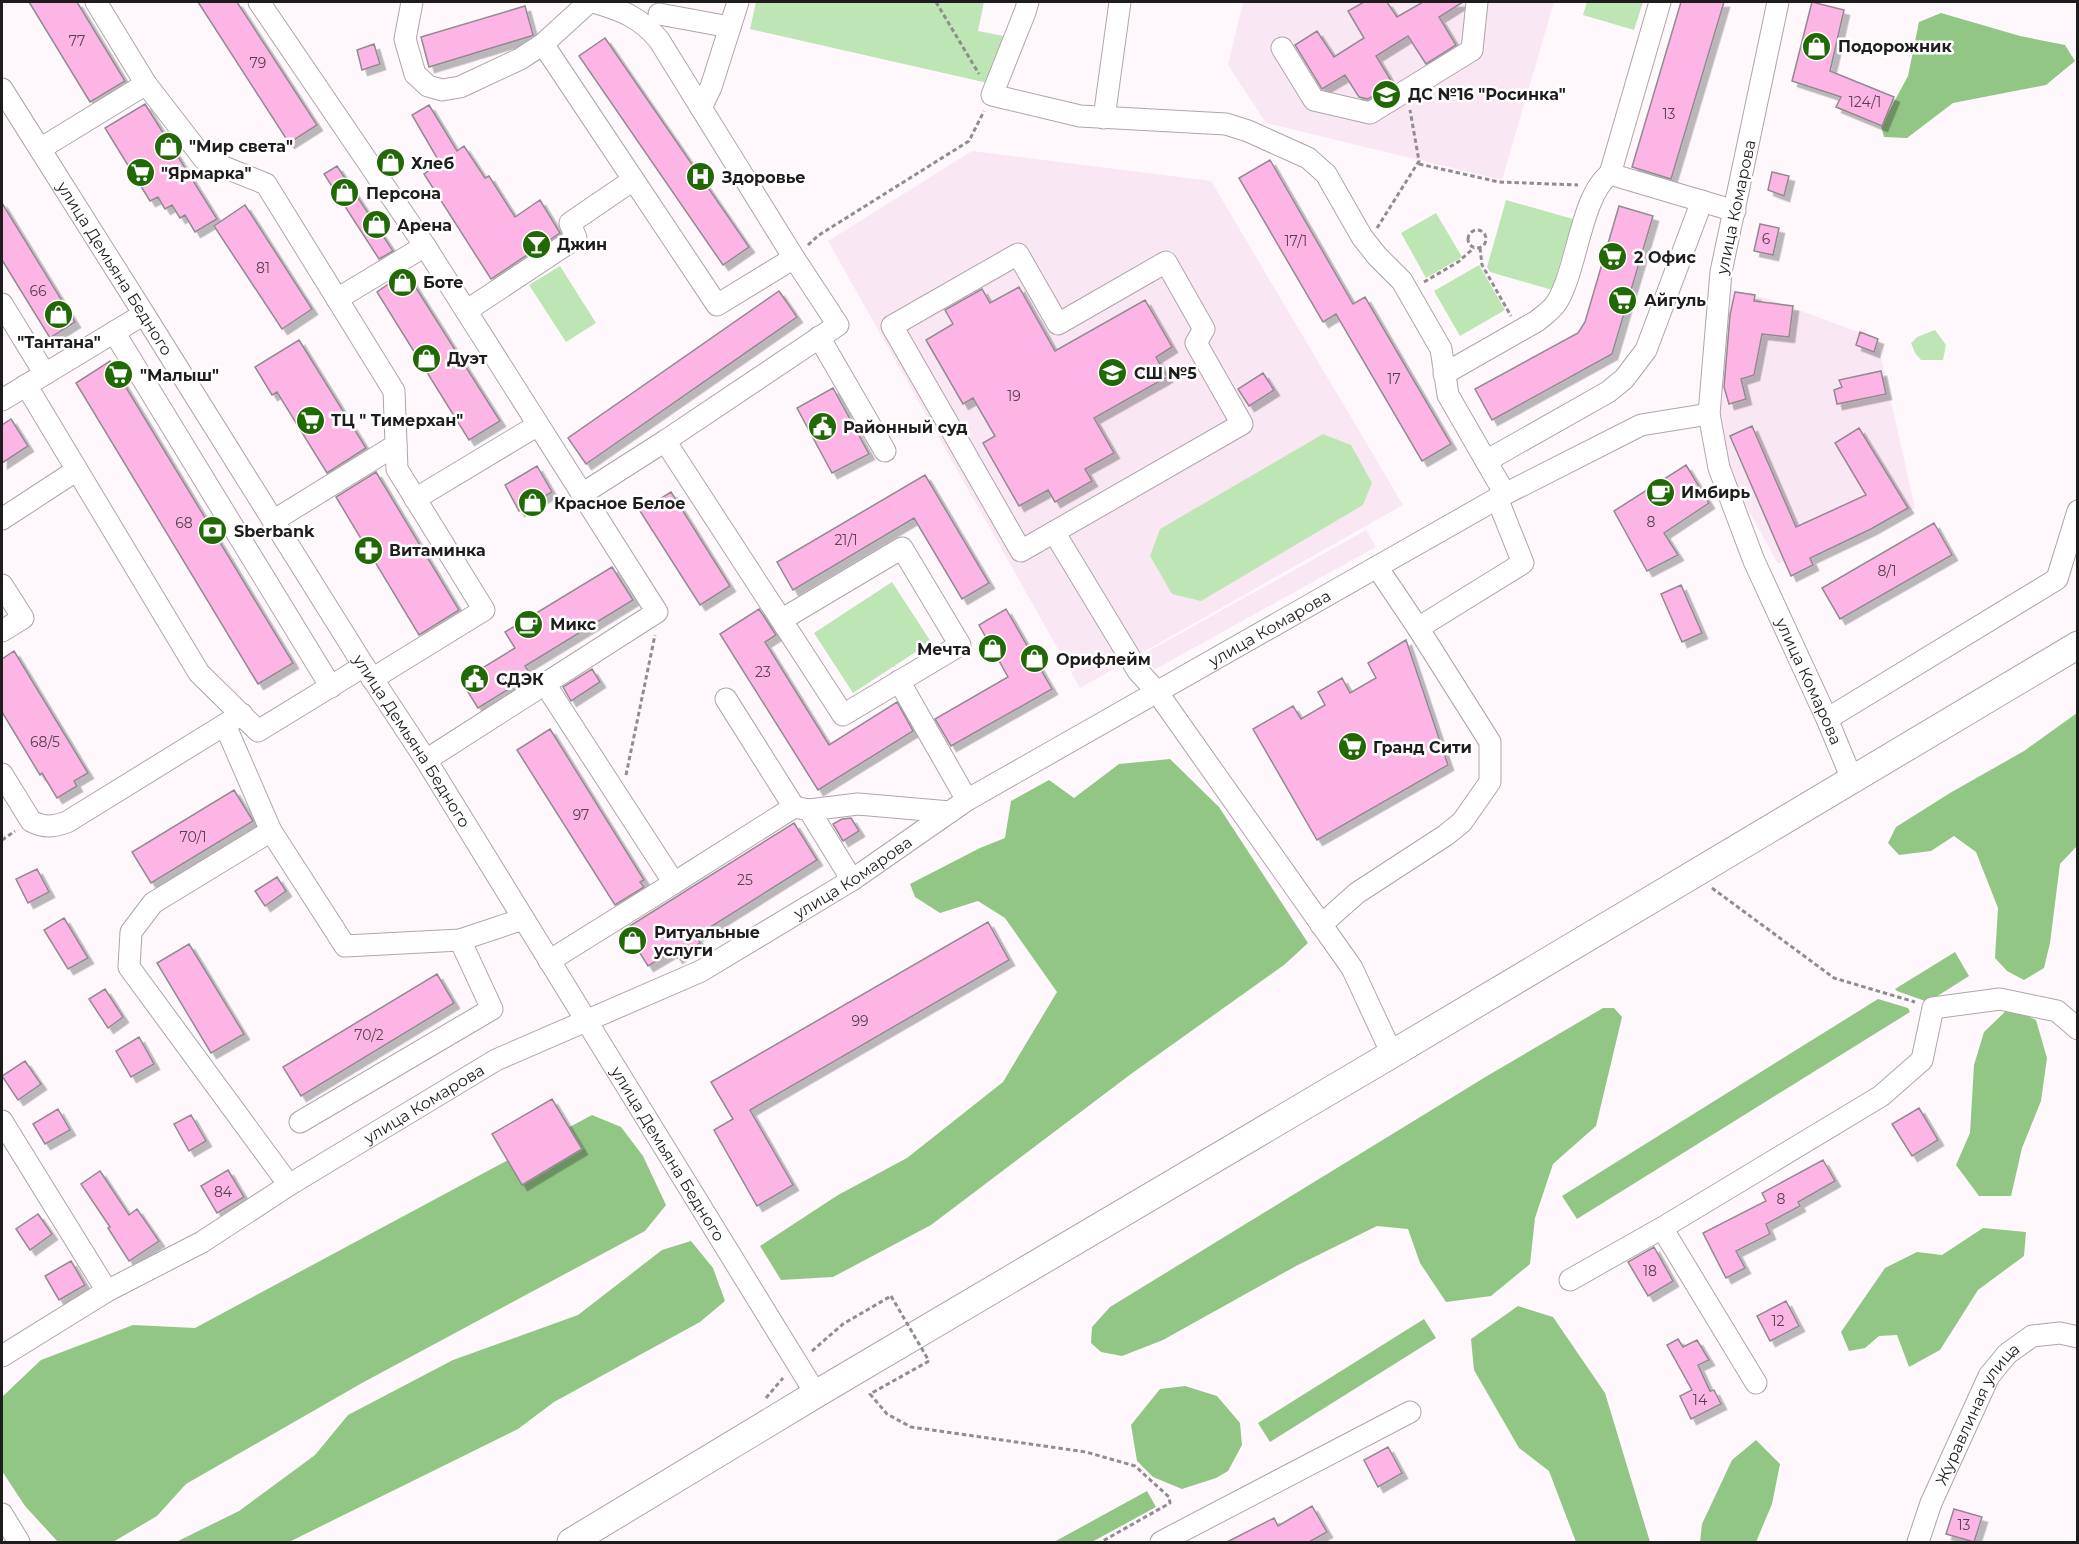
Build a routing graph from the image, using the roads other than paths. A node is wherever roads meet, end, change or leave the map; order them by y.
1 (96, 2) edge
2 (259, 2) edge
3 (412, 2) edge
4 (591, 2) edge
5 (738, 2) edge
6 (1028, 2) edge
7 (1120, 2) edge
8 (1477, 2) edge
9 (1660, 2) edge
10 (1778, 2) edge
11 (656, 14) edge
12 (730, 27) junction
13 (543, 44) junction
14 (1282, 48) dead end
15 (146, 84) junction
16 (2, 89) edge
17 (701, 108) junction
18 (1104, 118) junction
19 (40, 149) junction
20 (633, 180) junction
21 (1604, 180) junction
22 (1702, 201) junction
23 (1735, 211) junction
24 (425, 246) junction
25 (794, 258) junction
26 (338, 299) junction
27 (2, 304) edge
28 (466, 311) junction
29 (144, 314) junction
30 (114, 332) junction
31 (819, 337) junction
32 (45, 374) junction
33 (1444, 374) junction
34 (26, 386) junction
35 (2, 400) edge
36 (1709, 414) junction
37 (538, 425) junction
38 (665, 441) junction
39 (396, 445) junction
40 (885, 451) dead end
41 (1486, 461) junction
42 (76, 470) junction
43 (582, 494) junction
44 (1501, 496) junction
45 (415, 499) junction
46 (2078, 511) edge
47 (2, 519) edge
48 (273, 521) junction
49 (1054, 532) junction
50 (1377, 567) junction
51 (2, 585) edge
52 (781, 620) junction
53 (1418, 628) junction
54 (2, 631) edge
55 (2078, 645) edge
56 (368, 672) junction
57 (899, 681) junction
58 (545, 684) junction
59 (330, 687) junction
60 (1157, 692) junction
61 (726, 699) dead end
62 (1827, 718) junction
63 (233, 720) junction
64 (426, 760) junction
65 (2, 774) edge
66 (1852, 779) junction
67 (959, 806) junction
68 (801, 809) junction
69 (271, 831) junction
70 (852, 880) junction
71 (674, 883) junction
72 (523, 919) junction
73 (1321, 925) junction
74 (460, 940) junction
75 (549, 961) junction
76 (586, 1021) junction
77 (2078, 1029) edge
78 (1392, 1054) junction
79 (2, 1121) edge
80 (300, 1122) dead end
81 (290, 1185) junction
82 (1662, 1228) junction
83 (1570, 1280) dead end
84 (107, 1291) junction
85 (2078, 1337) edge
86 (2, 1356) edge
87 (1756, 1383) dead end
88 (816, 1394) junction
89 (1410, 1412) dead end
90 (2, 1514) edge
91 (1170, 1540) edge
92 (19, 1542) edge
93 (571, 1542) edge
94 (1918, 1542) edge

1 - 15 street
2 - 24 street
3 - 13 street
4 - 11 street
4 - 13 street
5 - 12 street
6 - 18 street
7 - 18 street
8 - 14 street
9 - 21 street
10 - 23 street, улица Комарова
11 - 12 street
11 - 17 street
12 - 17 street
13 - 20 street
15 - 19 street
15 - 26 street
16 - 19 street, улица Демьяна Бедного
17 - 25 street
18 - 33 street
19 - 29 street, улица Демьяна Бедного
20 - 25 street
20 - 28 street
21 - 22 street
21 - 33 street
22 - 23 street
22 - 41 street
23 - 36 street, улица Комарова
24 - 26 street
24 - 28 street
25 - 31 street
26 - 39 street
27 - 32 street
28 - 37 street
29 - 30 street
29 - 48 street, улица Демьяна Бедного
30 - 32 street
30 - 59 street
31 - 38 street
31 - 40 street
32 - 34 street
33 - 41 street
34 - 35 street
34 - 42 street
36 - 44 street, улица Комарова
36 - 62 street, улица Комарова
37 - 43 street
37 - 45 street
38 - 43 street
38 - 52 street
39 - 45 street
39 - 48 street
41 - 44 street
42 - 47 street
42 - 63 street
43 - 58 street
44 - 50 street, улица Комарова
44 - 53 street
45 - 56 street
46 - 62 street
48 - 56 street, улица Демьяна Бедного
49 - 49 street
49 - 60 street
50 - 53 street
50 - 60 street, улица Комарова
51 - 54 street
52 - 57 street
52 - 57 street
53 - 73 street
55 - 66 main road
56 - 59 street
56 - 64 street, улица Демьяна Бедного
57 - 67 street
58 - 64 street
58 - 71 street
59 - 63 street
60 - 67 street, улица Комарова
60 - 73 street
61 - 68 street
62 - 66 street, улица Комарова
63 - 65 street
63 - 69 street
64 - 72 street, улица Демьяна Бедного
66 - 78 main road
67 - 68 street
67 - 70 street, улица Комарова
68 - 70 street
68 - 71 street
69 - 74 street
69 - 81 street
70 - 76 street, улица Комарова
71 - 75 street
72 - 74 street
72 - 75 street, улица Демьяна Бедного
73 - 78 street
74 - 80 street
75 - 76 street, улица Демьяна Бедного
76 - 81 street, улица Комарова
76 - 88 street, улица Демьяна Бедного
77 - 82 street
78 - 88 main road
79 - 84 street
81 - 84 street, улица Комарова
82 - 83 street
82 - 87 street
84 - 86 street, улица Комарова
85 - 94 street, Журавлиная улица
88 - 93 main road
89 - 91 street
90 - 92 street

